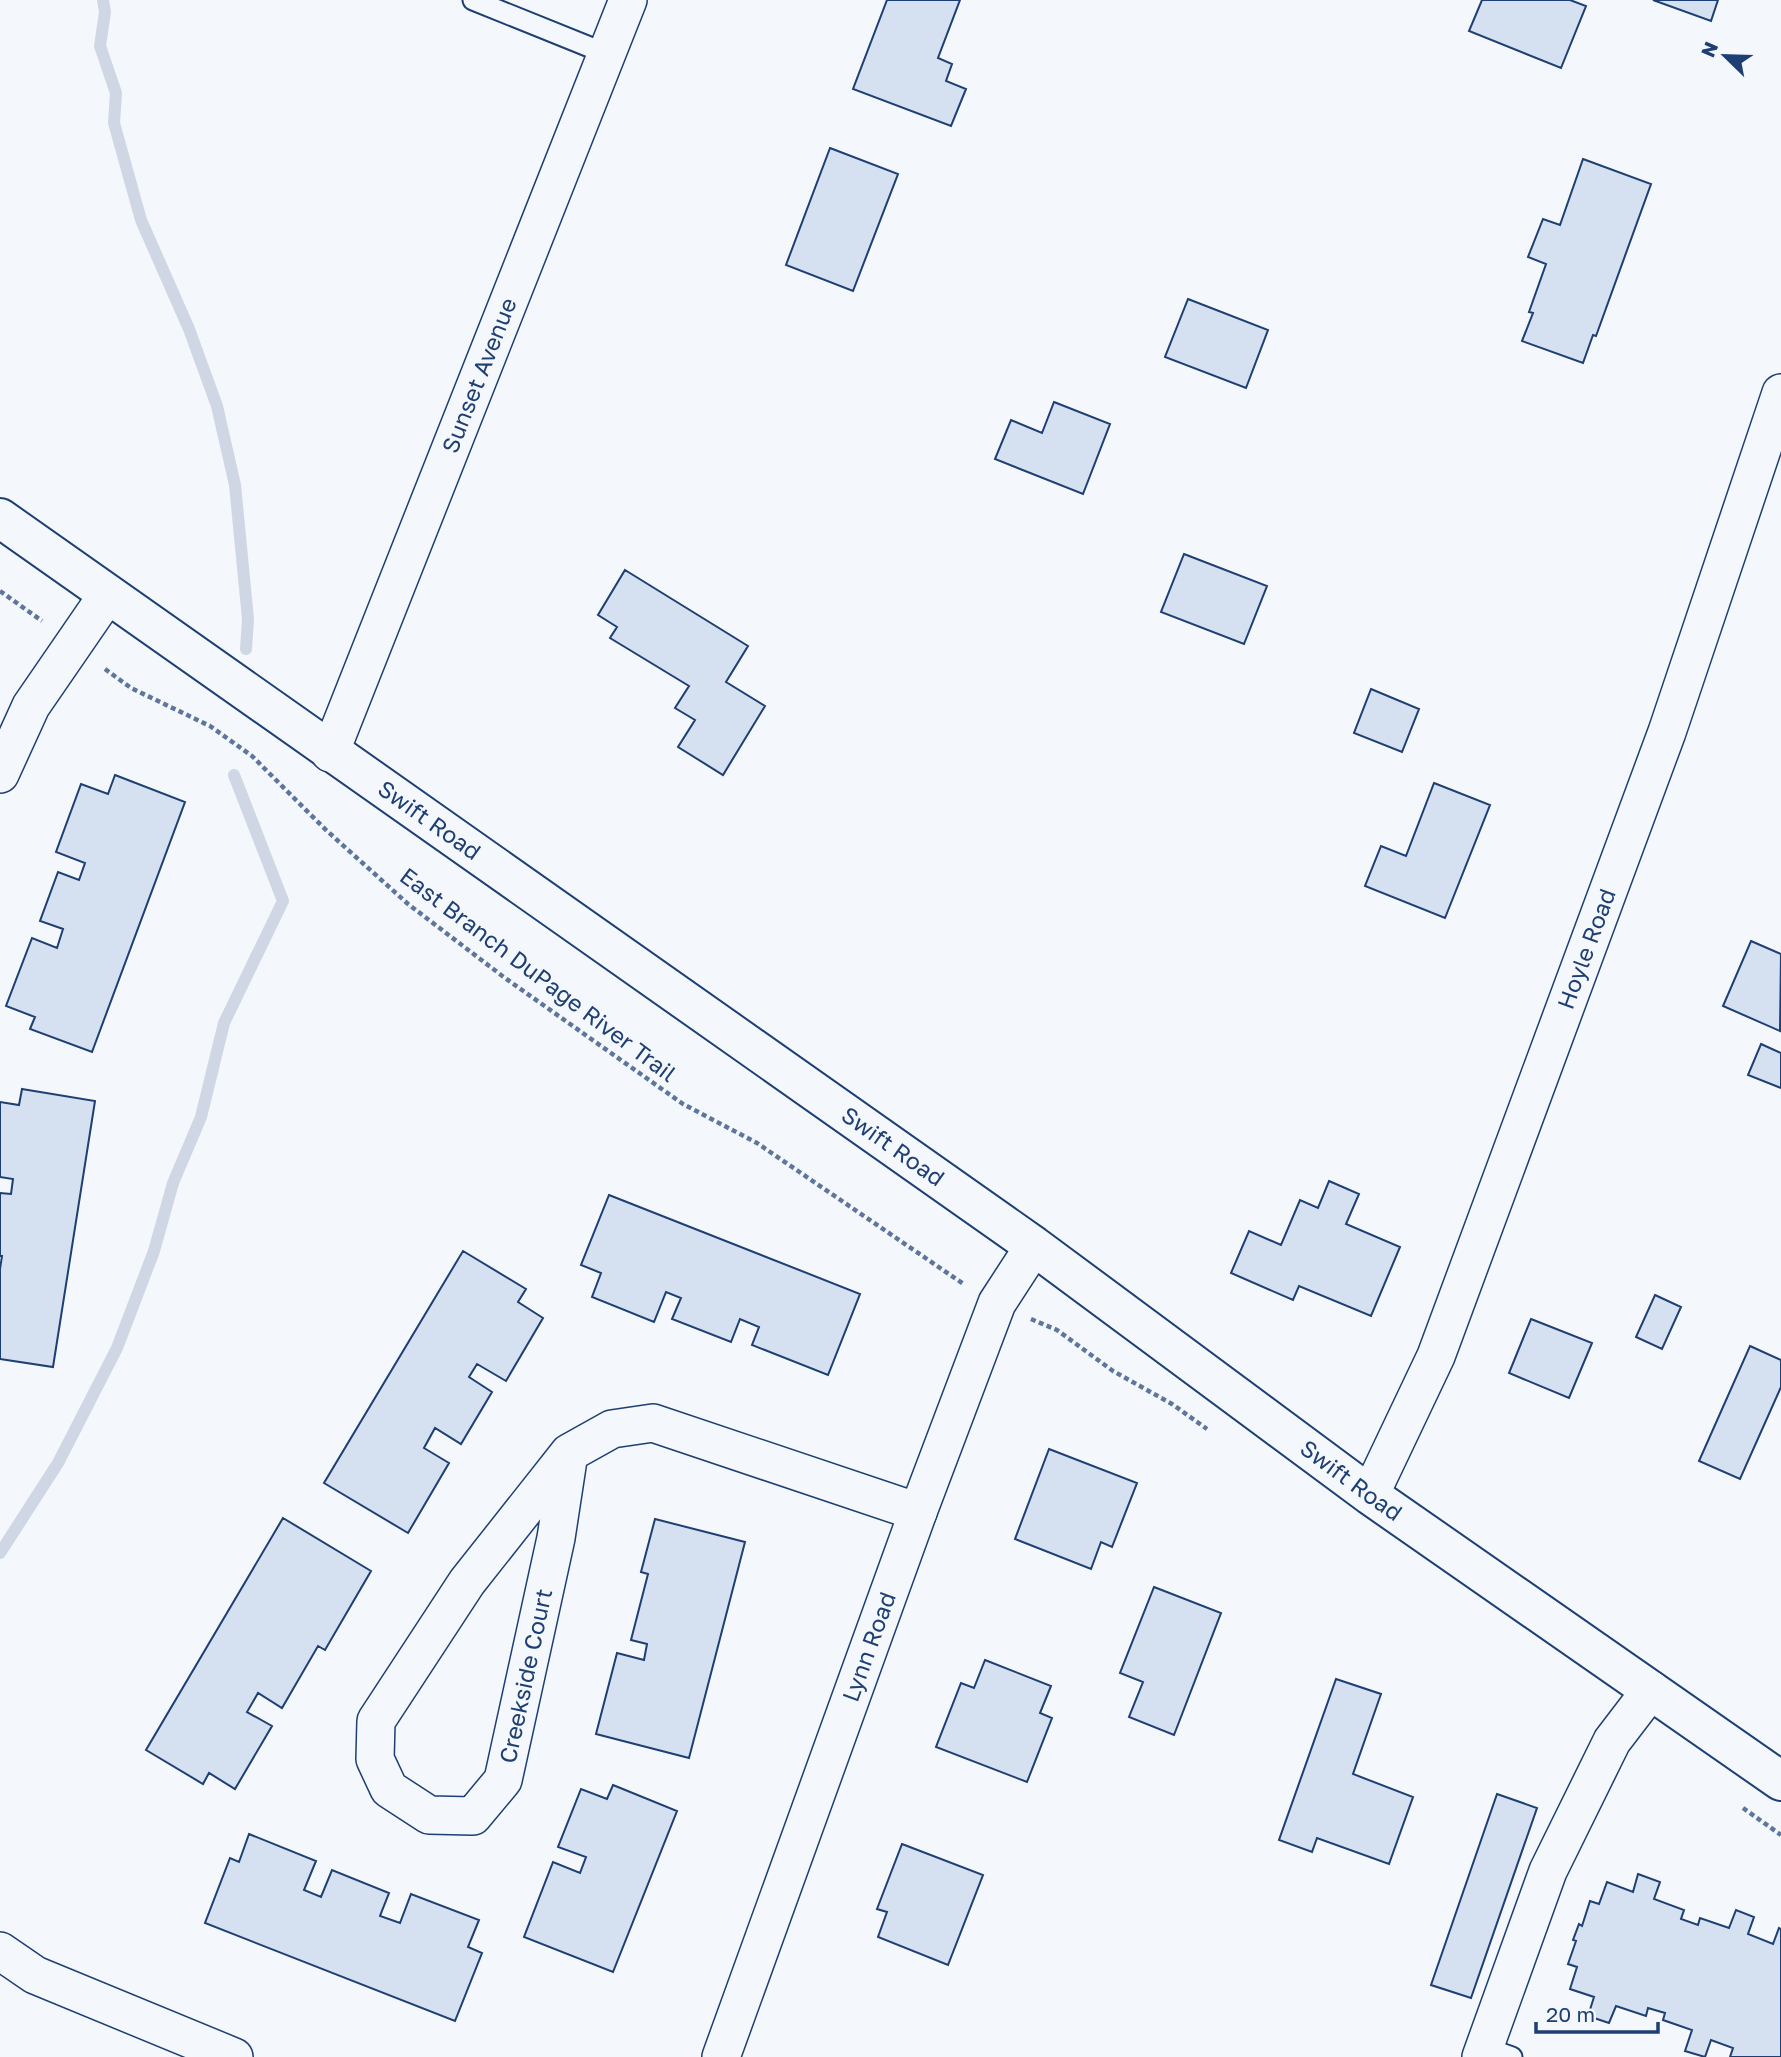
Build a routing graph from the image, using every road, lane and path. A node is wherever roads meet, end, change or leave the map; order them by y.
1 (473, 0) edge
2 (628, 0) edge
3 (607, 54) junction
4 (1781, 393) edge
5 (0, 518) edge
6 (0, 591) edge
7 (108, 594) junction
8 (53, 628) dead end
9 (98, 664) dead end
10 (330, 752) junction
11 (0, 774) edge
12 (1034, 1246) junction
13 (975, 1292) dead end
14 (1028, 1318) dead end
15 (1216, 1435) dead end
16 (569, 1453) junction
17 (1370, 1495) junction
18 (918, 1513) junction
19 (1651, 1690) junction
20 (1781, 1781) edge
21 (7, 1966) edge
22 (1492, 2054) edge
23 (234, 2057) edge
24 (721, 2057) edge

1 - 3 lane
2 - 3 street, Sunset Avenue
3 - 10 street, Sunset Avenue
4 - 17 street, Hoyle Road
5 - 7 street, Swift Road
6 - 8 path
7 - 10 street, Swift Road
7 - 11 street
9 - 13 path, East Branch DuPage River Trail
10 - 12 street, Swift Road
12 - 17 street, Swift Road
12 - 18 street, Lynn Road
14 - 15 path
16 - 16 street, Creekside Court
16 - 18 street, Creekside Court
17 - 19 street, Swift Road
18 - 24 street, Lynn Road
19 - 20 street, Swift Road
19 - 22 street
21 - 23 street

